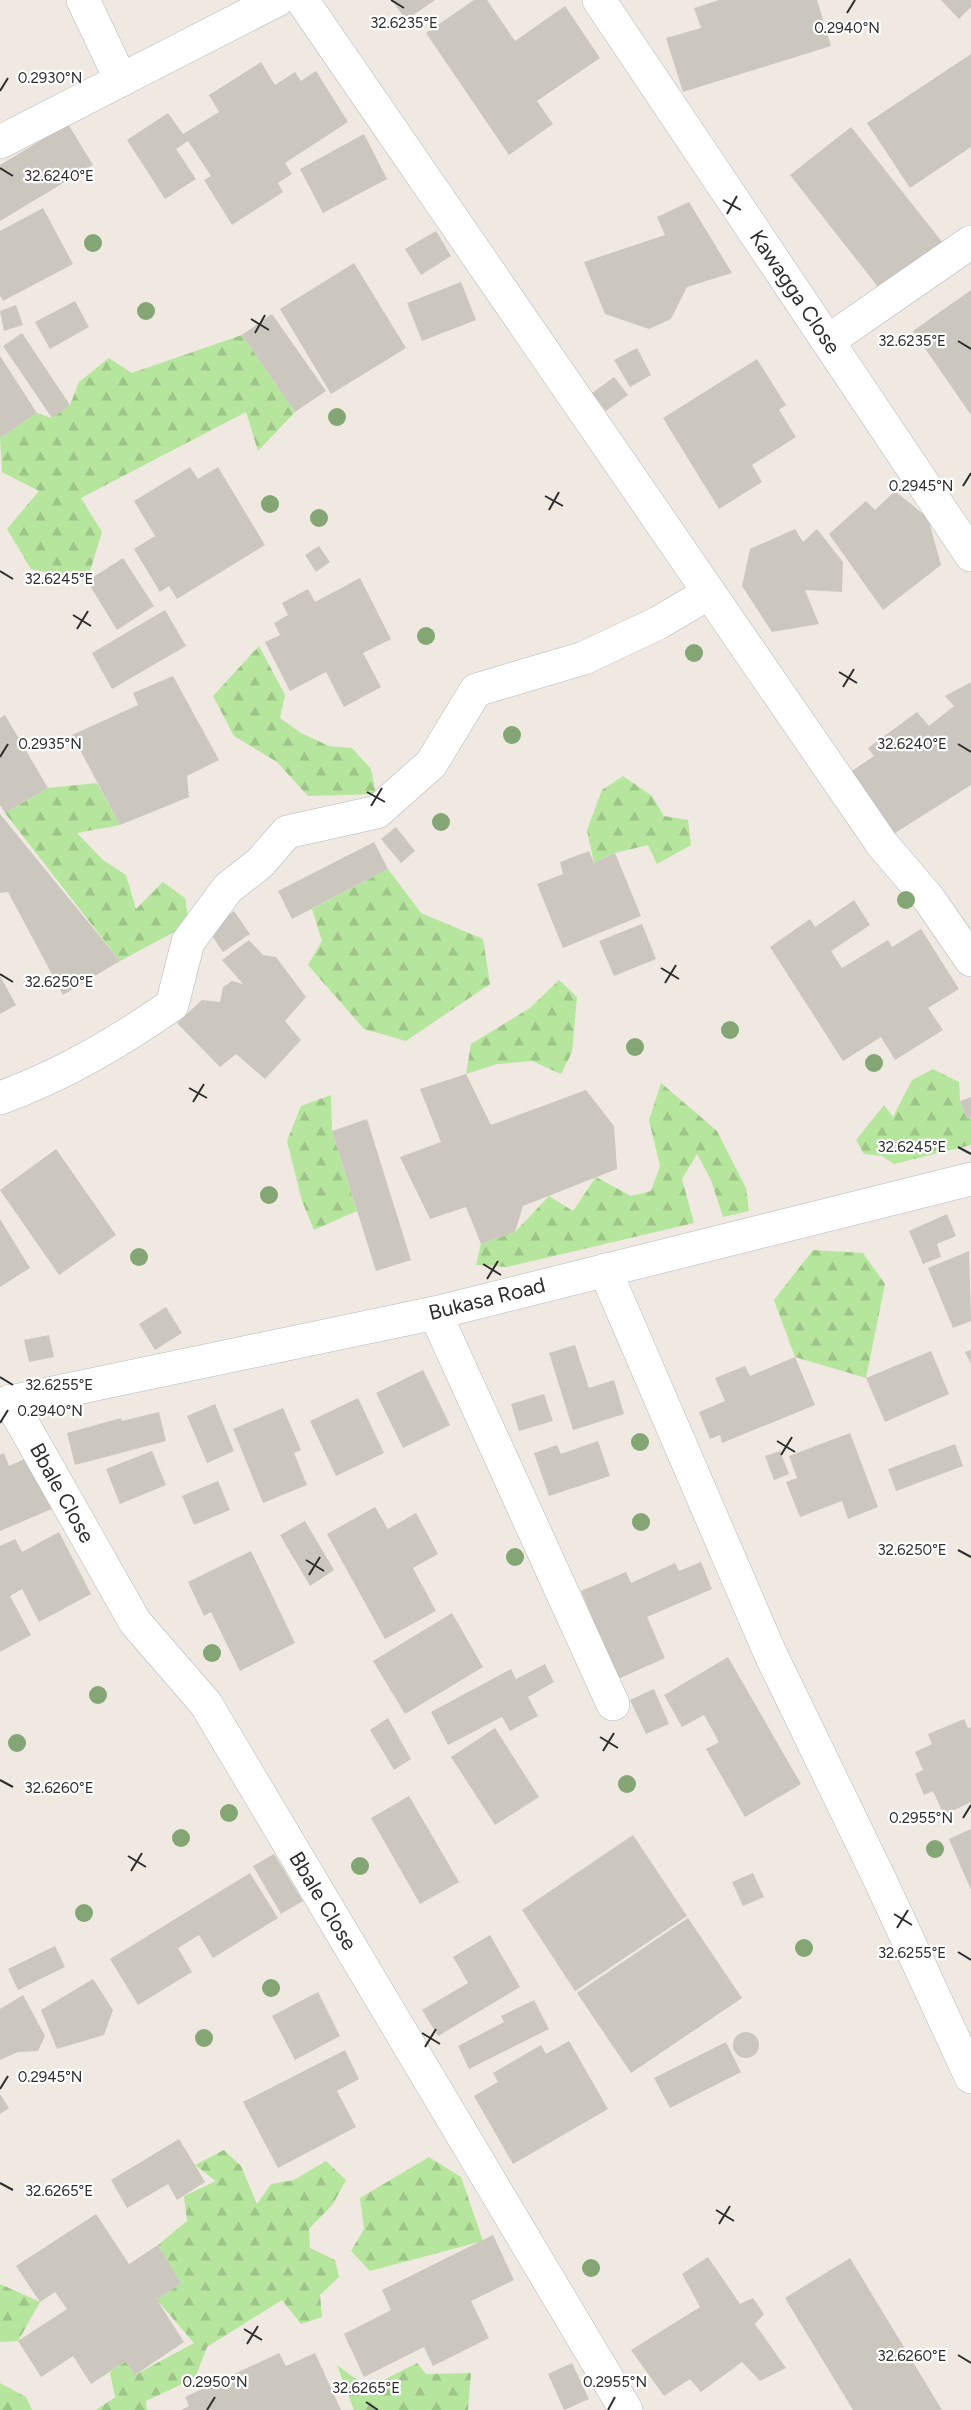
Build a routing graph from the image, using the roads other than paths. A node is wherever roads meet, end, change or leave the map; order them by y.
1 (83, 0) edge
2 (277, 0) edge
3 (302, 0) edge
4 (599, 0) edge
5 (121, 80) junction
6 (0, 142) edge
7 (971, 242) edge
8 (828, 341) junction
9 (971, 555) edge
10 (709, 593) junction
11 (971, 960) edge
12 (0, 1098) edge
13 (971, 1179) edge
14 (605, 1270) junction
15 (435, 1313) junction
16 (5, 1402) edge
17 (613, 1704) dead end
18 (971, 2077) edge
19 (626, 2410) edge

1 - 5 street
2 - 5 street
3 - 10 street
4 - 8 street, Kawagga Close
5 - 6 street
7 - 8 street
8 - 9 street, Kawagga Close
10 - 11 street
10 - 12 street
13 - 14 street, Bukasa Road
14 - 15 street, Bukasa Road
14 - 18 street
15 - 16 street, Bukasa Road
15 - 17 street
16 - 19 street, Bbale Close

